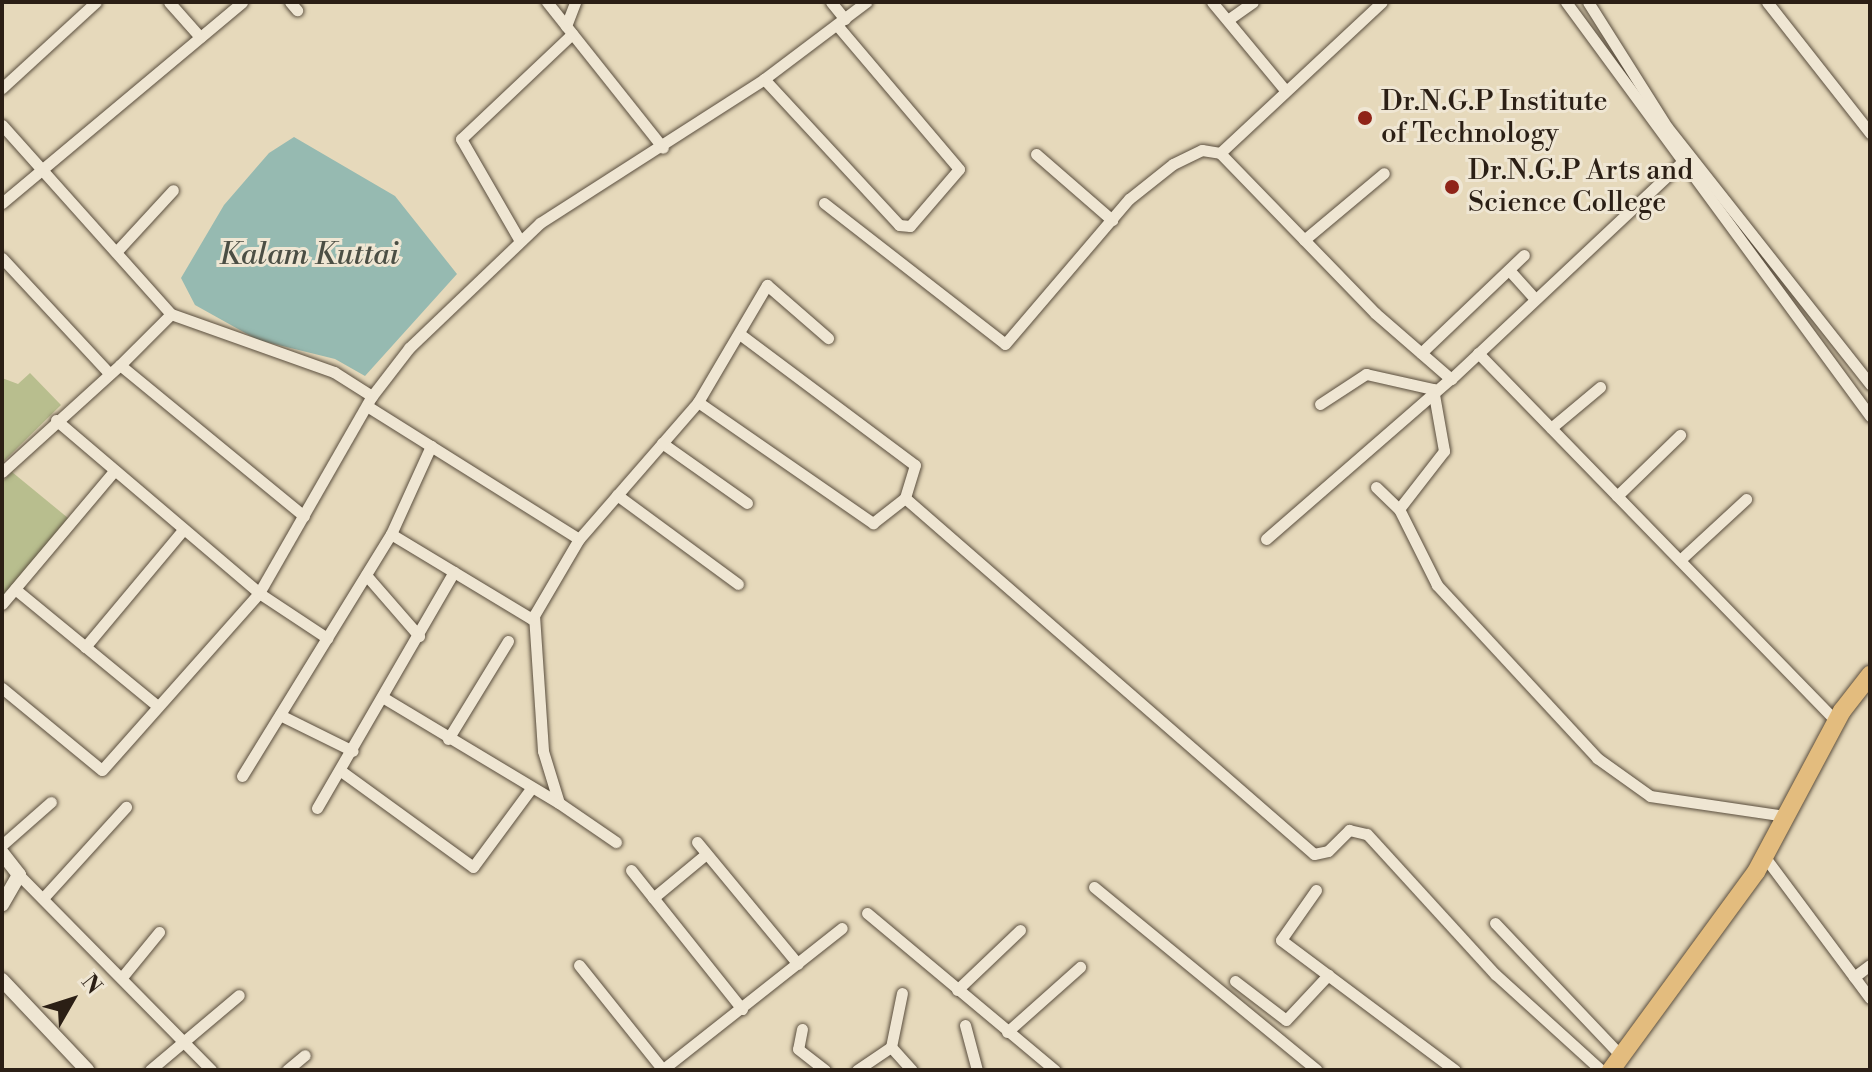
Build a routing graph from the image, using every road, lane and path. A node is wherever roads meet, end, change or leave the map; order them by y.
1 (96, 2) edge
2 (169, 2) edge
3 (242, 2) edge
4 (547, 2) edge
5 (575, 2) edge
6 (831, 2) edge
7 (866, 2) edge
8 (1212, 2) edge
9 (1253, 2) edge
10 (1382, 2) edge
11 (1566, 2) edge
12 (1588, 2) edge
13 (1767, 2) edge
14 (1229, 19) junction
15 (841, 22) junction
16 (569, 30) junction
17 (200, 37) junction
18 (764, 79) junction
19 (2, 88) edge
20 (1285, 90) junction
21 (2, 125) edge
22 (1870, 133) edge
23 (663, 148) junction
24 (1220, 153) junction
25 (1036, 154) dead end
26 (1680, 164) junction
27 (42, 168) junction
28 (1384, 173) dead end
29 (173, 190) dead end
30 (2, 203) edge
31 (824, 203) dead end
32 (1112, 220) junction
33 (1304, 240) junction
34 (520, 241) junction
35 (116, 252) junction
36 (1524, 255) dead end
37 (2, 258) edge
38 (1509, 270) junction
39 (1535, 299) junction
40 (171, 314) junction
41 (741, 335) junction
42 (828, 338) dead end
43 (1421, 353) junction
44 (1478, 353) junction
45 (120, 365) junction
46 (109, 373) junction
47 (1451, 378) junction
48 (1870, 384) edge
49 (1600, 387) dead end
50 (1433, 389) junction
51 (370, 401) junction
52 (698, 402) junction
53 (1320, 404) dead end
54 (1870, 416) edge
55 (56, 420) junction
56 (1551, 428) junction
57 (1680, 435) dead end
58 (662, 443) junction
59 (431, 446) junction
60 (2, 472) edge
61 (113, 472) junction
62 (1376, 487) dead end
63 (617, 495) junction
64 (1617, 496) junction
65 (905, 498) junction
66 (1746, 499) dead end
67 (747, 503) dead end
68 (1399, 509) junction
69 (304, 516) junction
70 (182, 531) junction
71 (391, 534) junction
72 (579, 539) junction
73 (1266, 539) dead end
74 (1680, 560) junction
75 (454, 572) junction
76 (366, 575) junction
77 (738, 584) dead end
78 (15, 589) junction
79 (259, 593) junction
80 (2, 604) edge
81 (534, 615) junction
82 (419, 636) junction
83 (327, 638) junction
84 (508, 641) dead end
85 (85, 647) junction
86 (1870, 675) edge
87 (2, 688) edge
88 (384, 698) junction
89 (154, 703) junction
90 (280, 715) junction
91 (1836, 721) junction
92 (448, 739) junction
93 (353, 751) junction
94 (341, 771) junction
95 (242, 776) dead end
96 (530, 790) junction
97 (51, 802) dead end
98 (559, 803) junction
99 (126, 807) dead end
100 (317, 808) dead end
101 (1785, 816) junction
102 (616, 842) dead end
103 (697, 842) dead end
104 (2, 845) edge
105 (2, 853) edge
106 (706, 854) junction
107 (1764, 856) junction
108 (631, 870) dead end
109 (19, 875) junction
110 (1094, 887) dead end
111 (1316, 890) dead end
112 (44, 897) junction
113 (653, 898) junction
114 (2, 904) edge
115 (867, 913) dead end
116 (1495, 923) dead end
117 (842, 928) dead end
118 (1020, 930) dead end
119 (159, 932) dead end
120 (798, 964) junction
121 (579, 965) dead end
122 (1870, 965) edge
123 (1080, 967) dead end
124 (1328, 975) junction
125 (123, 976) junction
126 (1854, 977) junction
127 (2, 980) edge
128 (1235, 981) dead end
129 (957, 990) junction
130 (902, 993) dead end
131 (239, 995) dead end
132 (1870, 998) edge
133 (742, 1009) junction
134 (965, 1025) dead end
135 (802, 1029) dead end
136 (1007, 1032) junction
137 (184, 1041) junction
138 (891, 1047) junction
139 (305, 1055) dead end
140 (1616, 1063) edge
141 (87, 1070) edge
142 (150, 1070) edge
143 (211, 1070) edge
144 (287, 1070) edge
145 (663, 1070) edge
146 (825, 1070) edge
147 (857, 1070) edge
148 (912, 1070) edge
149 (977, 1070) edge
150 (1055, 1070) edge
151 (1317, 1070) edge
152 (1455, 1070) edge
153 (1601, 1070) edge

1 - 19 street
2 - 17 street
3 - 17 street
4 - 16 street
5 - 16 street
6 - 15 street
7 - 15 street
8 - 14 street
9 - 14 street
10 - 20 street
11 - 26 street
12 - 48 street
13 - 22 street
14 - 20 street
15 - 18 street
15 - 18 street
16 - 23 street
16 - 34 street
17 - 27 street
18 - 23 street
20 - 24 street
21 - 27 street
23 - 34 street
24 - 32 street
24 - 33 street
25 - 32 street
26 - 39 street
26 - 54 street
27 - 30 street
27 - 35 street
28 - 33 street
29 - 35 street
31 - 32 street
33 - 43 street
34 - 51 street
35 - 40 street
36 - 38 street
37 - 46 street
38 - 39 street
38 - 43 street
39 - 44 street
40 - 45 street
40 - 51 street
41 - 42 street
41 - 52 street
41 - 65 street
43 - 47 street
44 - 47 street
44 - 56 street
45 - 46 street
45 - 69 street
46 - 55 street
47 - 50 street
49 - 56 street
50 - 53 street
50 - 68 street
50 - 73 street
51 - 59 street
51 - 69 street
52 - 58 street
52 - 65 street
55 - 60 street
55 - 61 street
56 - 64 street
57 - 64 street
58 - 63 street
58 - 67 street
59 - 71 street
59 - 72 street
61 - 70 street
61 - 78 street
62 - 68 street
63 - 72 street
63 - 77 street
64 - 74 street
65 - 153 street
66 - 74 street
68 - 101 street
69 - 79 street
70 - 79 street
70 - 85 street
71 - 75 street
71 - 76 street
72 - 81 street
74 - 91 street
75 - 81 street
75 - 82 street
76 - 82 street
76 - 83 street
78 - 80 street
78 - 85 street
79 - 83 street
79 - 89 street
81 - 98 street
82 - 88 street
83 - 90 street
84 - 92 street
85 - 89 street
86 - 91 main road
87 - 89 street
88 - 92 street
88 - 93 street
90 - 93 street
90 - 95 street
91 - 101 main road
92 - 96 street
93 - 94 street
94 - 96 street
94 - 100 street
96 - 98 street
97 - 104 street
98 - 102 street
99 - 112 street
101 - 107 main road
103 - 106 street
105 - 109 street
106 - 113 street
106 - 120 street
107 - 126 street
107 - 140 main road
108 - 113 street
109 - 112 street
109 - 114 street
110 - 151 street
111 - 124 street
112 - 125 street
113 - 133 street
115 - 129 street
116 - 140 street
117 - 120 street
118 - 129 street
119 - 125 street
120 - 133 street
121 - 145 street
122 - 126 street
123 - 136 street
124 - 128 street
124 - 152 street
125 - 137 street
126 - 132 street
127 - 141 street
129 - 136 street
130 - 138 street
131 - 137 street
133 - 145 street
134 - 149 street
135 - 146 street
136 - 150 street
137 - 142 street
137 - 143 street
138 - 147 street
138 - 148 street
139 - 144 street

